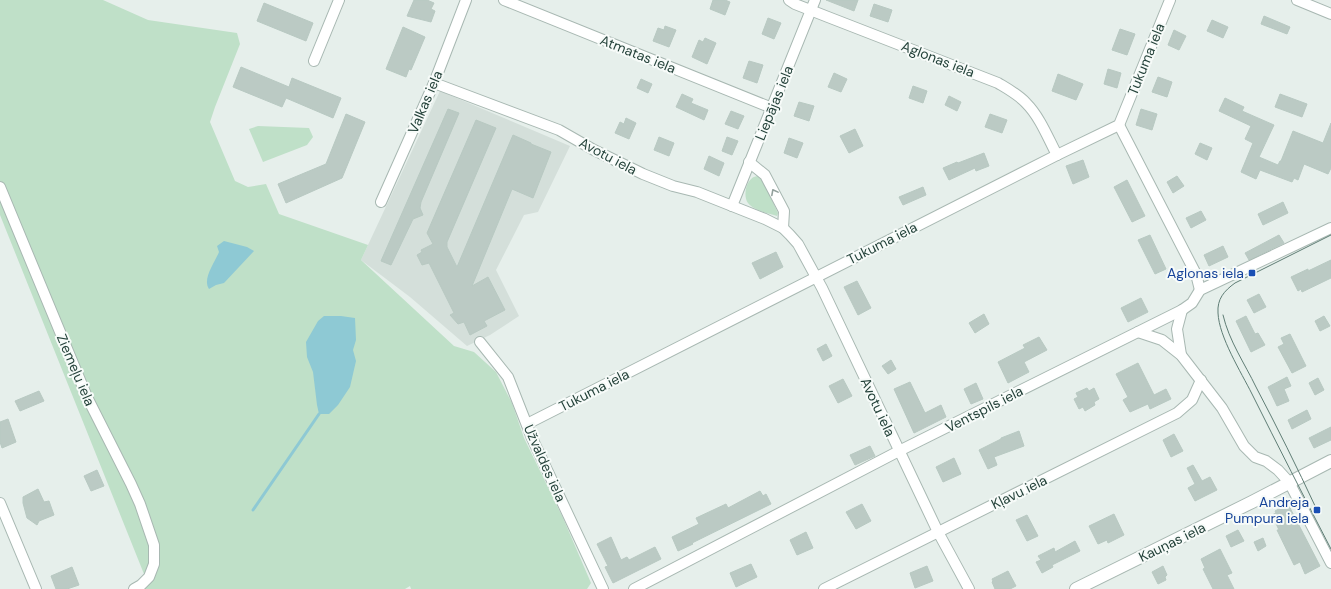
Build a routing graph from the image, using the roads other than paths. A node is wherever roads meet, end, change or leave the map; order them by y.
1 (339, 0) edge
2 (466, 0) edge
3 (504, 0) edge
4 (789, 0) edge
5 (815, 0) edge
6 (1170, 0) edge
7 (1297, 0) edge
8 (811, 10) junction
9 (1331, 14) edge
10 (314, 61) dead end
11 (434, 83) junction
12 (772, 108) junction
13 (1119, 125) junction
14 (1057, 155) junction
15 (749, 162) junction
16 (0, 187) edge
17 (381, 202) dead end
18 (732, 206) junction
19 (783, 228) junction
20 (1331, 228) edge
21 (816, 277) junction
22 (1200, 290) junction
23 (1182, 310) junction
24 (1138, 332) junction
25 (480, 342) dead end
26 (1180, 355) junction
27 (1201, 380) junction
28 (527, 424) junction
29 (899, 451) junction
30 (1331, 460) edge
31 (1288, 482) junction
32 (0, 503) edge
33 (938, 532) junction
34 (1331, 563) edge
35 (36, 589) edge
36 (134, 589) edge
37 (603, 589) edge
38 (634, 589) edge
39 (824, 589) edge
40 (968, 589) edge
41 (1076, 589) edge

1 - 10 street
2 - 11 street, Valkas iela
3 - 12 street, Atmatas iela
4 - 8 street, Aglonas iela
5 - 8 street, Liepājas iela
6 - 13 street, Tukuma iela
7 - 9 street
8 - 12 street, Liepājas iela
8 - 14 street, Aglonas iela
11 - 17 street, Valkas iela
11 - 18 street, Avotu iela
12 - 15 street, Liepājas iela
13 - 14 street, Tukuma iela
13 - 22 street
14 - 21 street, Tukuma iela
15 - 18 street, Liepājas iela
19 -> 15 street
16 - 36 street, Ziemeļu iela
18 - 19 street, Avotu iela
19 - 21 street, Avotu iela
20 - 22 street, Ventspils iela
21 - 28 street, Tukuma iela
21 - 29 street, Avotu iela
22 - 23 street, Ventspils iela
23 - 24 street, Ventspils iela
23 - 26 street
24 - 26 street
24 - 29 street, Ventspils iela
25 - 28 street, Užvaldes iela
26 - 27 street
27 - 31 street
27 - 33 street, Kļavu iela
28 - 37 street, Užvaldes iela
29 - 33 street, Avotu iela
29 - 38 street, Ventspils iela
30 - 31 street, Kauņas iela
31 - 34 street
31 - 41 street, Kauņas iela
32 - 35 street
33 - 39 street, Kļavu iela
33 - 40 street, Avotu iela

